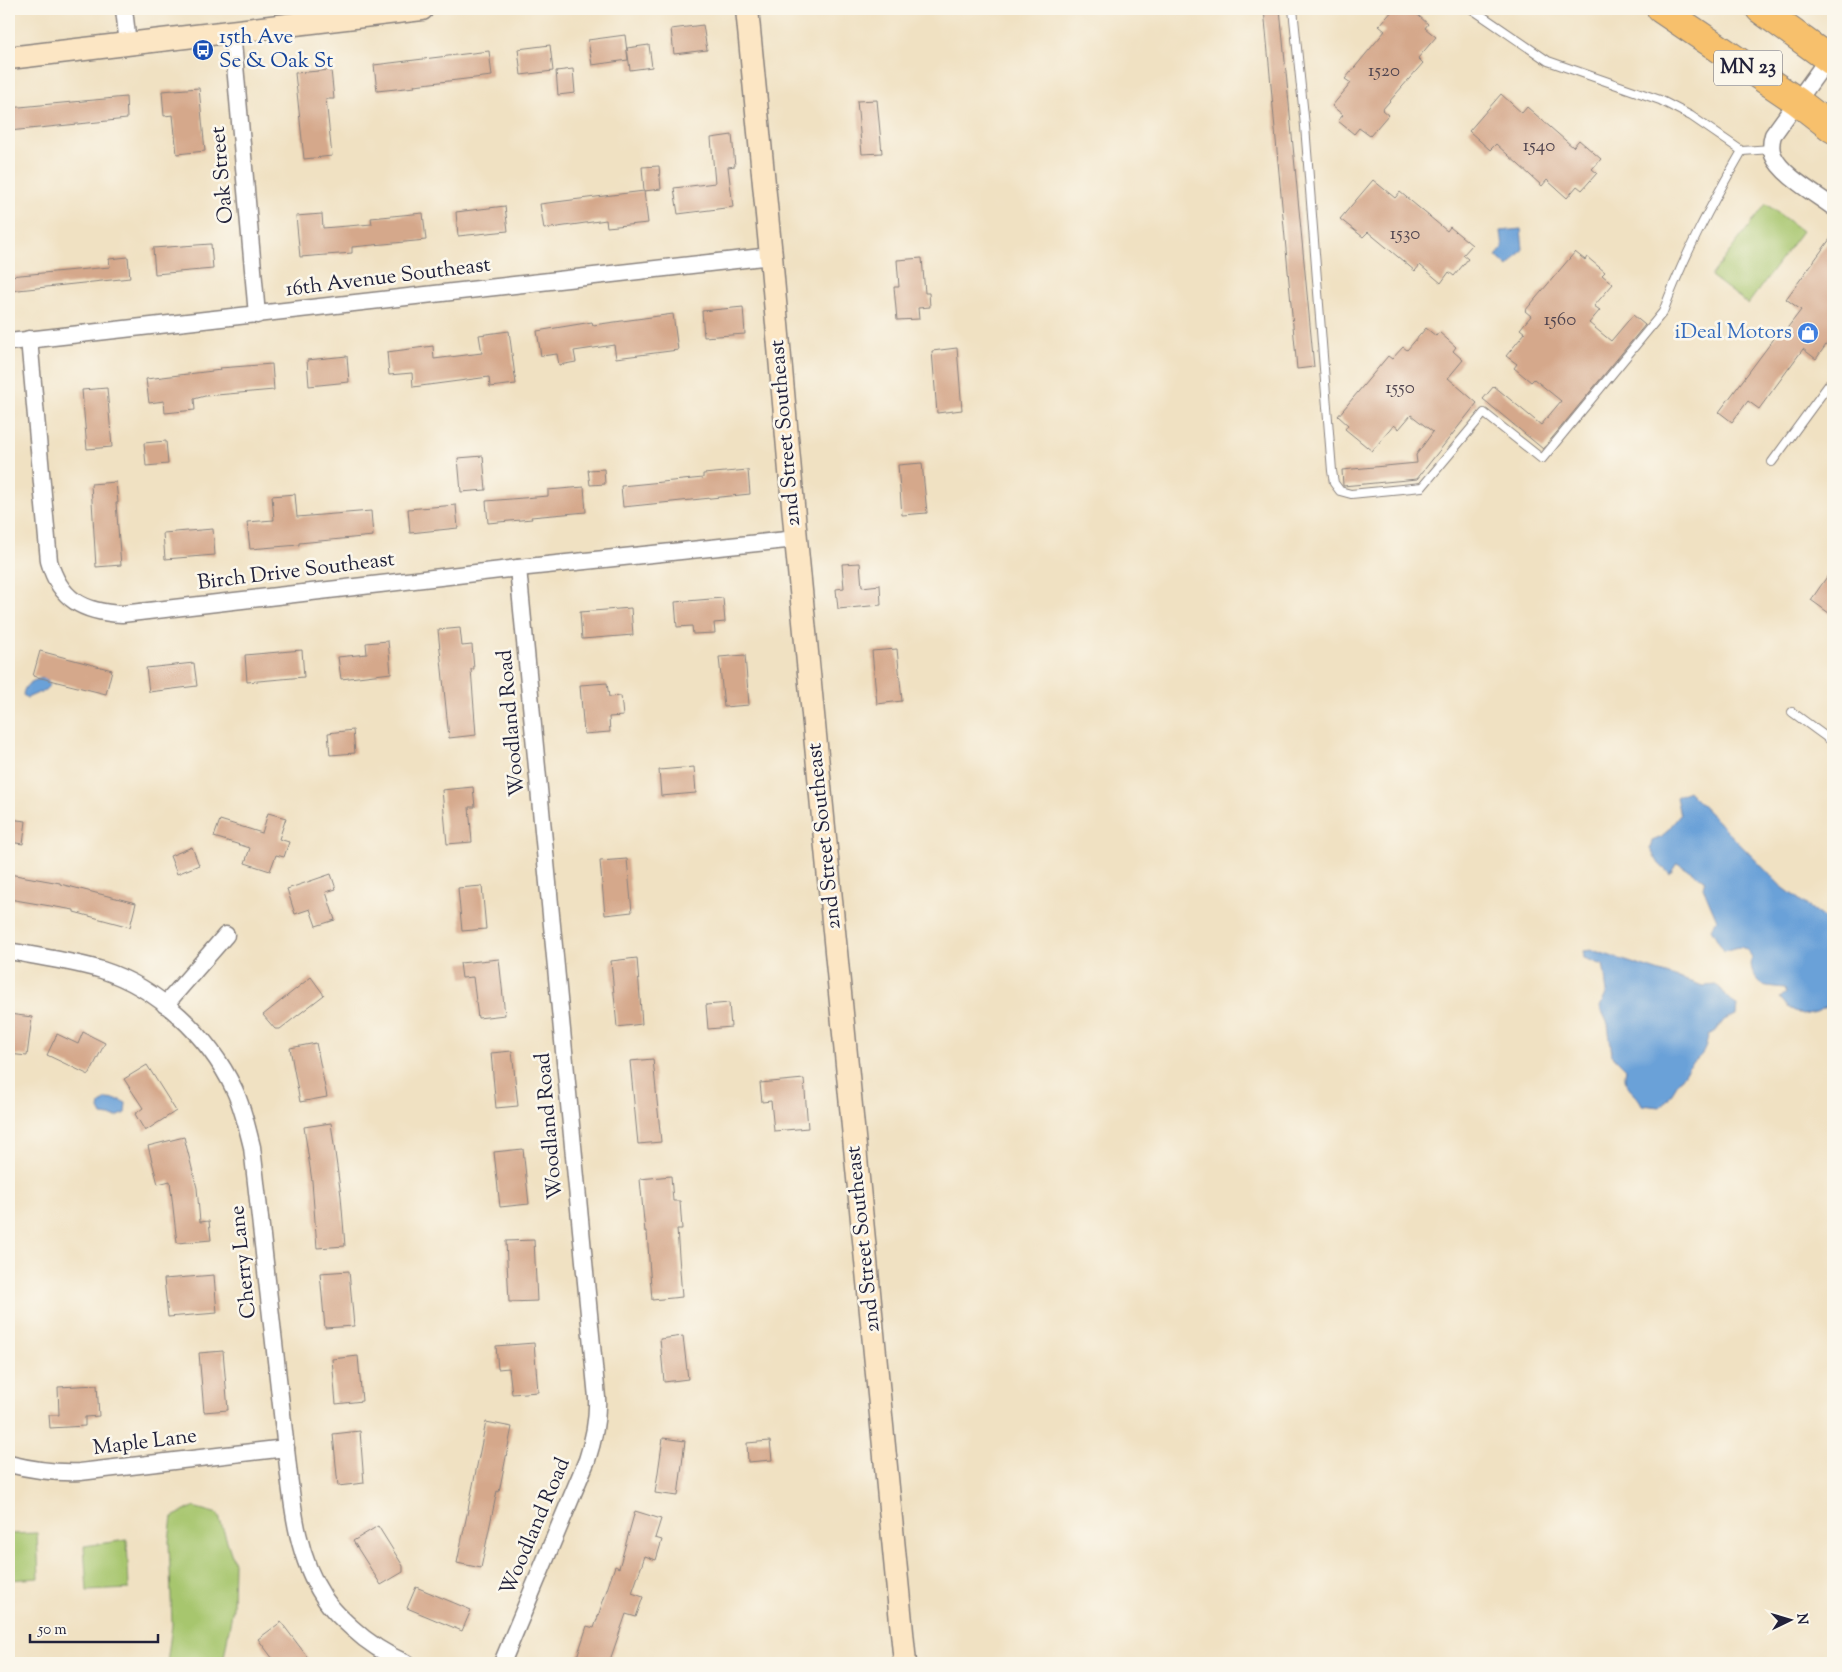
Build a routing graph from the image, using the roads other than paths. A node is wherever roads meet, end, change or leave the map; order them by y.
1 (124, 9) edge
2 (422, 9) edge
3 (747, 9) edge
4 (1293, 9) edge
5 (1472, 9) edge
6 (1661, 9) edge
7 (1760, 9) edge
8 (232, 31) junction
9 (128, 44) junction
10 (1832, 57) edge
11 (9, 58) edge
12 (1797, 101) junction
13 (1833, 129) edge
14 (1772, 149) junction
15 (1742, 151) junction
16 (1833, 207) edge
17 (771, 256) junction
18 (257, 315) junction
19 (29, 340) junction
20 (9, 342) edge
21 (1833, 379) edge
22 (1772, 462) dead end
23 (796, 539) junction
24 (518, 568) junction
25 (1792, 712) dead end
26 (1833, 742) edge
27 (226, 936) dead end
28 (9, 951) edge
29 (165, 1005) junction
30 (286, 1448) junction
31 (9, 1464) edge
32 (406, 1663) edge
33 (502, 1663) edge
34 (905, 1663) edge

1 - 9 street
2 - 8 street
3 - 17 street, 2nd Street Southeast
4 - 15 lane
5 - 15 lane
6 - 12 highway, MN 23
7 - 10 highway, MN 23
8 - 9 street
8 - 18 street, Oak Street
9 - 11 street
10 - 12 street
12 - 13 highway, MN 23
12 - 14 street
14 - 15 lane
14 - 16 street
17 - 18 street, 16th Avenue Southeast
17 - 23 street, 2nd Street Southeast
18 - 19 street, 16th Avenue Southeast
19 - 20 street, 16th Avenue Southeast
19 - 24 street, Birch Drive Southeast
21 - 22 lane
23 - 24 street, Birch Drive Southeast
23 - 34 street, 2nd Street Southeast
24 - 33 street, Woodland Road
25 - 26 lane
27 - 29 street
28 - 29 street, Cherry Lane
29 - 30 street, Cherry Lane
30 - 31 street, Maple Lane
30 - 32 street, Cherry Lane

